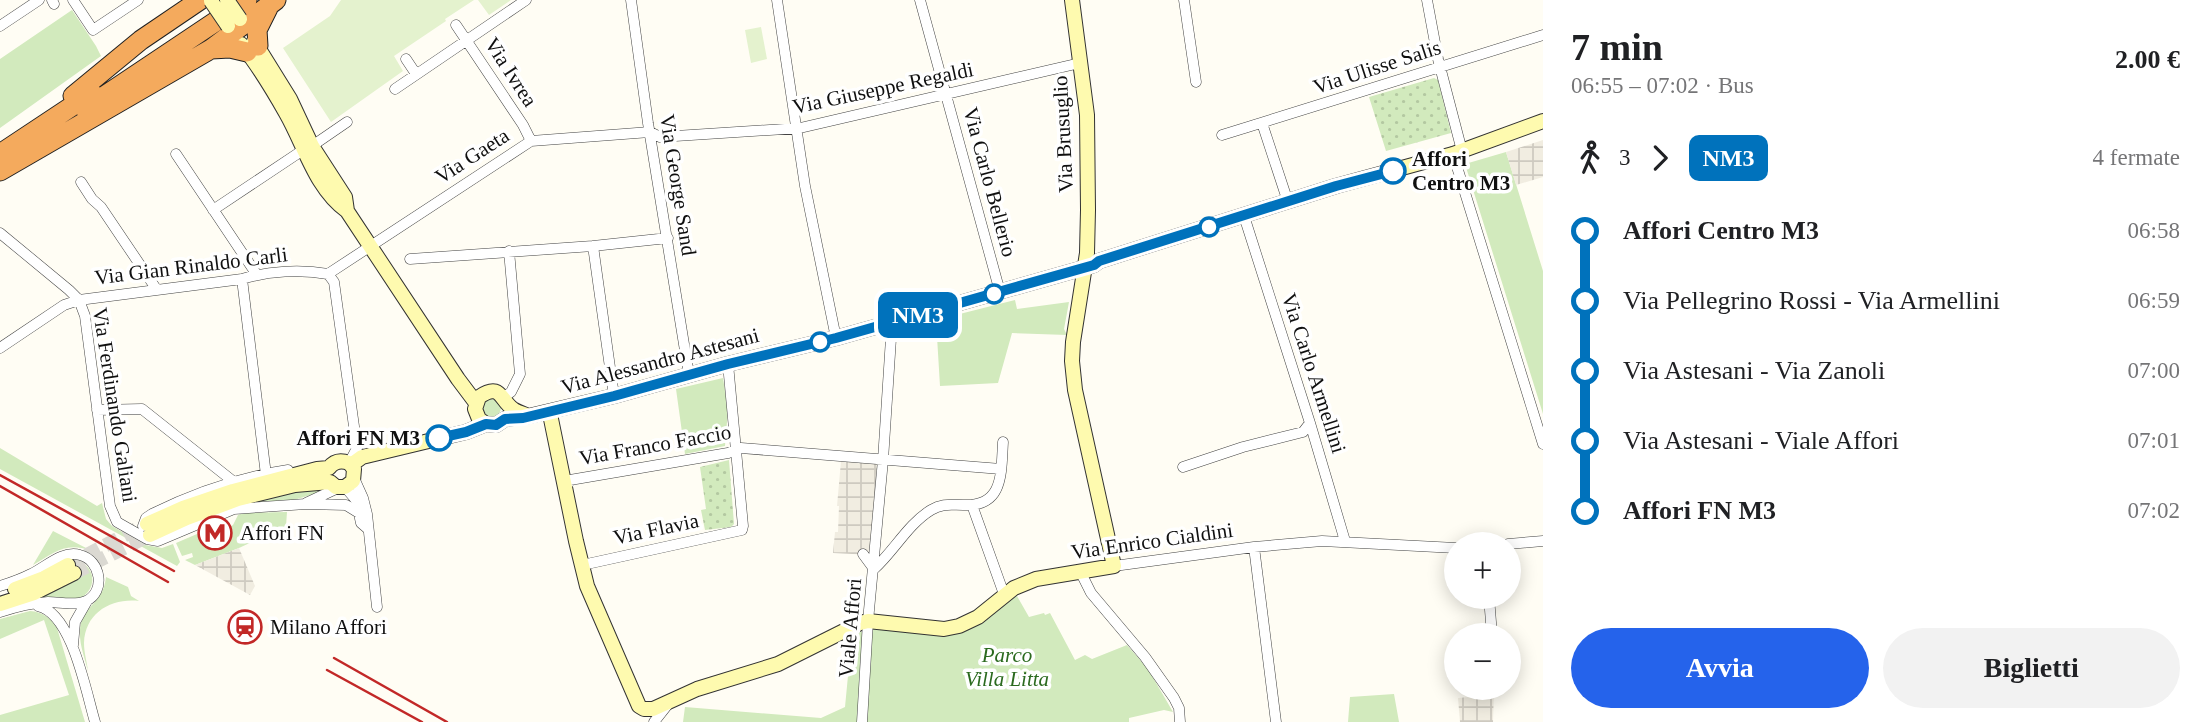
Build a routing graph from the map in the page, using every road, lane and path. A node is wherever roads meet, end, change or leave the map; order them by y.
1 (39, 0) edge
2 (73, 0) edge
3 (138, 0) edge
4 (526, 0) edge
5 (631, 0) edge
6 (776, 0) edge
7 (920, 0) edge
8 (1072, 0) edge
9 (1184, 0) edge
10 (1427, 0) edge
11 (272, 3) edge
12 (185, 6) edge
13 (225, 12) edge
14 (456, 25) dead end
15 (0, 26) edge
16 (1543, 35) edge
17 (467, 40) junction
18 (211, 49) junction
19 (253, 49) junction
20 (406, 59) dead end
21 (1080, 63) junction
22 (1440, 66) junction
23 (416, 74) junction
24 (1196, 82) dead end
25 (112, 85) junction
26 (395, 89) dead end
27 (946, 94) junction
28 (1543, 121) edge
29 (348, 122) dead end
30 (1262, 123) junction
31 (796, 128) junction
32 (36, 130) junction
33 (650, 132) junction
34 (1222, 135) dead end
35 (531, 141) junction
36 (307, 148) junction
37 (1458, 152) junction
38 (0, 154) edge
39 (176, 154) dead end
40 (0, 166) edge
41 (0, 172) edge
42 (80, 182) dead end
43 (1288, 202) junction
44 (213, 210) junction
45 (1244, 216) junction
46 (0, 233) edge
47 (668, 237) junction
48 (369, 245) junction
49 (593, 246) junction
50 (509, 251) junction
51 (410, 259) dead end
52 (1086, 267) junction
53 (328, 274) junction
54 (257, 275) junction
55 (242, 279) junction
56 (157, 290) junction
57 (1000, 292) junction
58 (79, 300) junction
59 (891, 323) junction
60 (836, 338) junction
61 (0, 348) edge
62 (728, 364) junction
63 (689, 375) junction
64 (614, 396) junction
65 (506, 401) junction
66 (480, 409) junction
67 (97, 410) junction
68 (547, 412) junction
69 (529, 416) junction
70 (505, 419) junction
71 (1310, 423) junction
72 (1003, 442) dead end
73 (1543, 444) edge
74 (735, 451) junction
75 (880, 462) junction
76 (1183, 467) dead end
77 (1002, 469) junction
78 (341, 474) junction
79 (266, 475) junction
80 (234, 482) junction
81 (566, 489) junction
82 (306, 504) junction
83 (972, 505) junction
84 (359, 513) junction
85 (368, 529) junction
86 (148, 533) junction
87 (1345, 541) junction
88 (1543, 541) edge
89 (1521, 543) edge
90 (1254, 547) junction
91 (1444, 547) edge
92 (863, 554) dead end
93 (580, 560) junction
94 (1114, 566) junction
95 (874, 569) junction
96 (1081, 573) junction
97 (0, 586) edge
98 (0, 594) edge
99 (1005, 597) junction
100 (87, 601) junction
101 (0, 604) edge
102 (30, 605) junction
103 (377, 607) dead end
104 (0, 612) edge
105 (868, 621) junction
106 (73, 649) junction
107 (671, 699) junction
108 (639, 706) junction
109 (94, 722) edge
110 (643, 722) edge
111 (654, 722) edge
112 (862, 722) edge
113 (1180, 722) edge
114 (1276, 722) edge

1 - 15 street
2 - 3 street
4 - 17 street
5 - 33 street, Via George Sand
6 - 31 street
7 - 27 street, Via Carlo Bellerio
8 - 21 main road, Via Brusuglio
9 - 24 street
10 - 22 street
11 - 13 highway
11 - 19 highway
12 - 13 highway
12 - 32 highway
13 - 18 highway
13 - 19 main road
13 - 25 highway
14 - 17 street, Via Ivrea
16 - 22 street, Via Ulisse Salis
17 - 23 street
17 - 35 street, Via Ivrea
18 - 19 highway
18 - 41 highway
19 - 36 main road
20 - 23 street
21 - 27 street, Via Giuseppe Regaldi
21 - 52 main road, Via Brusuglio
22 - 30 street, Via Ulisse Salis
22 - 37 street
23 - 26 street
25 - 32 highway
25 - 40 highway
27 - 31 street, Via Giuseppe Regaldi
27 - 57 street, Via Carlo Bellerio
28 - 37 main road, Via Alessandro Astesani
29 - 36 street
30 - 34 street, Via Ulisse Salis
30 - 43 street
31 - 33 street, Via Giuseppe Regaldi
31 - 60 street
32 - 38 highway
33 - 35 street, Via Gaeta
33 - 47 street, Via George Sand
35 - 48 street, Via Gaeta
36 - 44 street
36 - 48 main road
37 - 43 main road, Via Alessandro Astesani
37 - 73 street
39 - 44 street
42 - 56 street
43 - 45 main road, Via Alessandro Astesani
44 - 54 street
45 - 52 main road, Via Alessandro Astesani
45 - 71 street, Via Carlo Armellini
46 - 58 street, Via Gian Rinaldo Carli
47 - 49 street
47 - 63 street, Via George Sand
48 - 53 street
48 - 66 main road
49 - 50 street
49 - 64 street
50 - 51 street
50 - 65 street
52 - 57 main road, Via Alessandro Astesani
52 - 94 main road, Via Brusuglio
53 - 54 street, Via Gian Rinaldo Carli
53 - 78 street
54 - 55 street, Via Gian Rinaldo Carli
55 - 56 street, Via Gian Rinaldo Carli
55 - 79 street
56 - 58 street, Via Gian Rinaldo Carli
57 - 59 main road, Via Alessandro Astesani
58 - 61 street
58 - 67 street, Via Ferdinando Galiani
59 - 60 main road, Via Alessandro Astesani
59 - 75 street
60 - 62 main road, Via Alessandro Astesani
62 - 63 main road, Via Alessandro Astesani
62 - 74 street
63 - 64 main road, Via Alessandro Astesani
64 - 68 main road, Via Alessandro Astesani
65 - 66 main road
65 - 69 main road
65 - 70 main road
66 - 70 main road, Via Alessandro Astesani
66 - 78 main road
67 - 80 street
67 - 86 street, Via Ferdinando Galiani
68 - 69 main road, Via Alessandro Astesani
68 - 81 main road
69 - 70 main road, Via Alessandro Astesani
71 - 76 street
71 - 87 street, Via Carlo Armellini
72 - 77 street
74 - 75 street, Via Franco Faccio
74 - 81 street, Via Franco Faccio
74 - 93 street, Via Flavia
75 - 77 street, Via Franco Faccio
75 - 95 street
77 - 83 street
78 - 79 street
78 - 82 street
78 - 84 street
78 - 85 street
78 - 86 main road
79 - 80 street
80 - 86 street
81 - 93 main road
82 - 84 street
82 - 86 street
83 - 95 street, Viale Affori
83 - 99 street
84 - 85 street
85 - 103 street
87 - 90 street, Via Enrico Cialdini
87 - 91 street, Via Enrico Cialdini
88 - 89 street
90 - 94 street, Via Enrico Cialdini
90 - 114 street
92 - 95 street
93 - 108 main road
94 - 96 main road, Via Enrico Cialdini
95 - 105 street, Viale Affori
96 - 99 main road, Via Enrico Cialdini
96 - 113 street
97 - 100 street
98 - 101 main road
99 - 105 main road, Via Enrico Cialdini
100 - 102 street
100 - 106 street
102 - 104 street
102 - 106 street
105 - 107 main road
105 - 112 street, Viale Affori
106 - 109 street
107 - 108 main road
107 - 111 street
108 - 110 street

